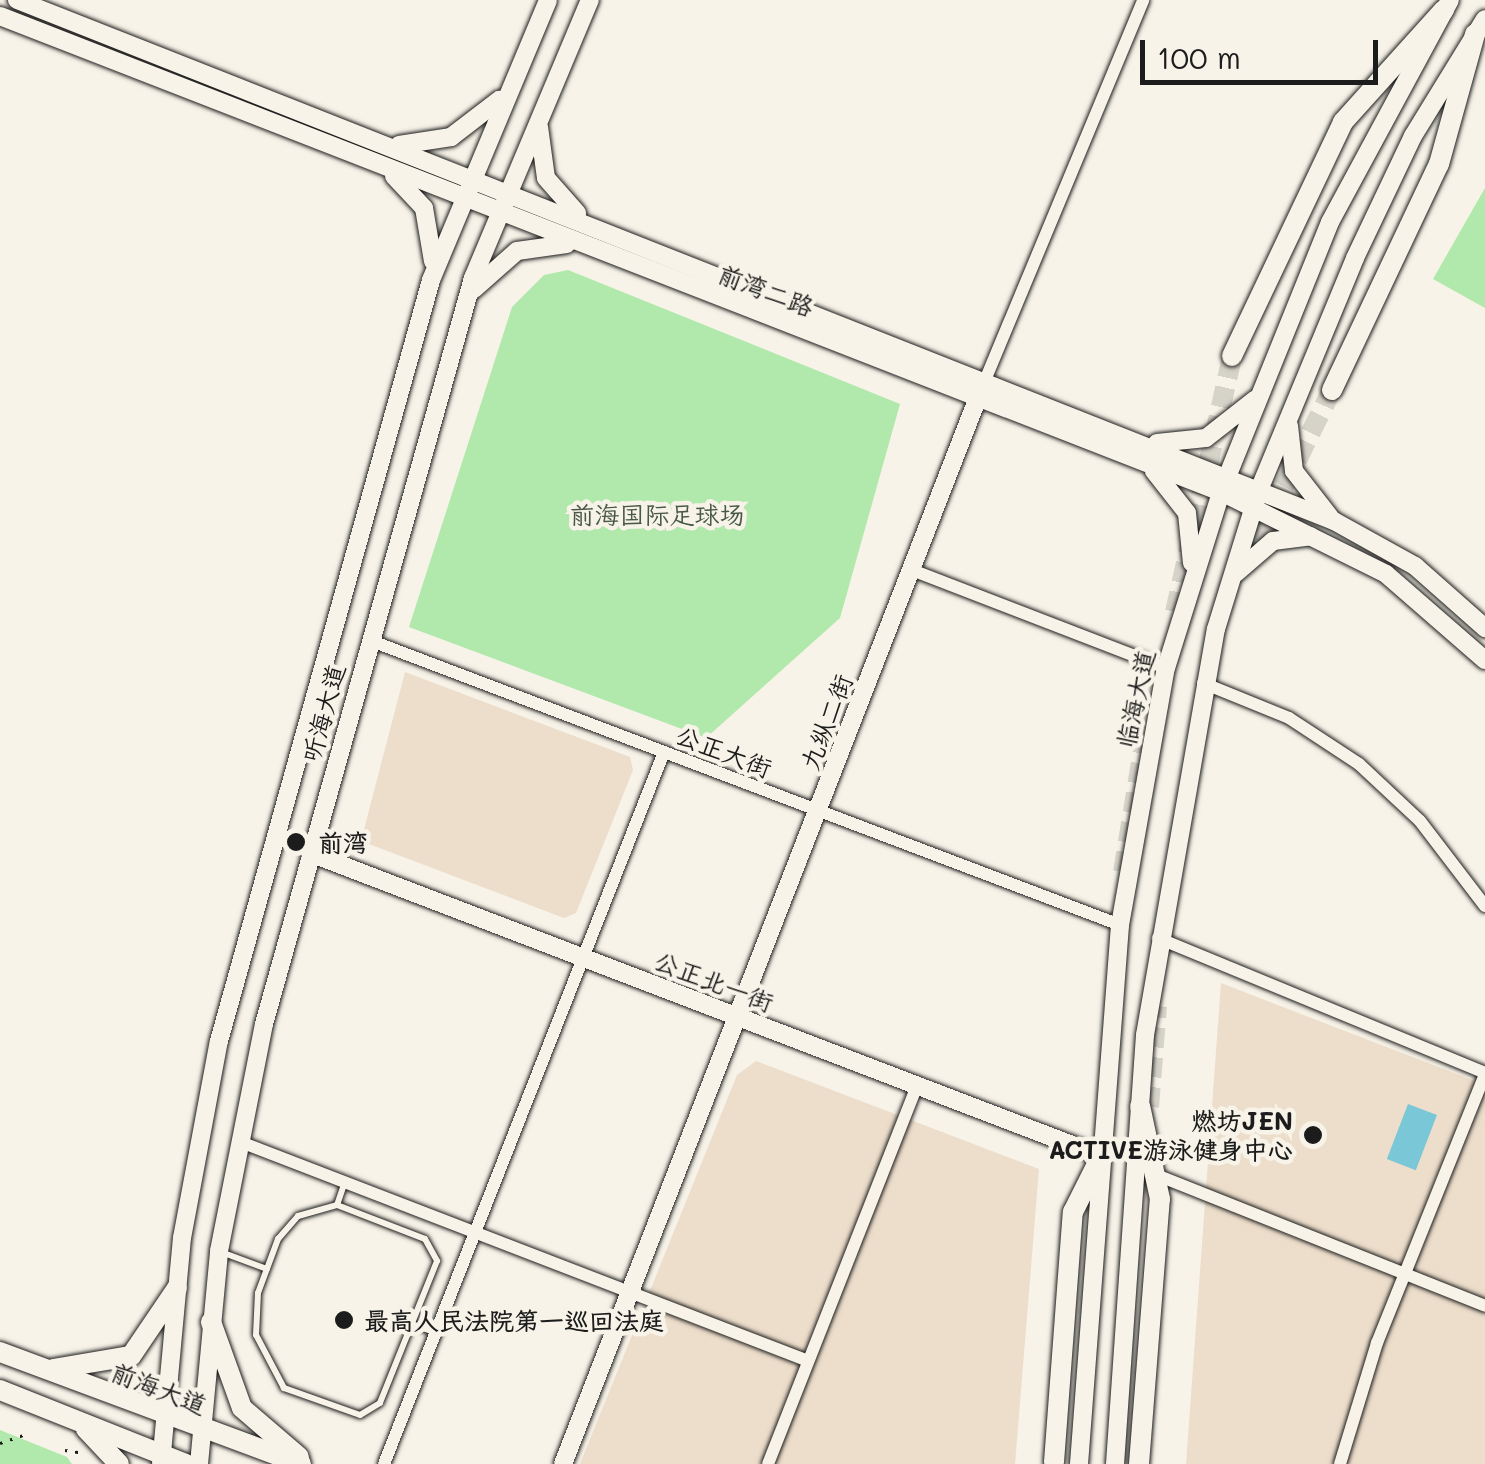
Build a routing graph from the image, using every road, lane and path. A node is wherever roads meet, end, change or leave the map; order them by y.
1 (18, 0) edge
2 (548, 0) edge
3 (590, 0) edge
4 (1143, 0) edge
5 (1447, 5) edge
6 (0, 16) edge
7 (1480, 26) edge
8 (506, 93) junction
9 (540, 112) junction
10 (377, 140) junction
11 (378, 164) junction
12 (470, 177) junction
13 (506, 190) junction
14 (462, 197) junction
15 (497, 211) junction
16 (598, 227) junction
17 (588, 247) junction
18 (431, 280) junction
19 (467, 297) junction
20 (1232, 356) tunnel mouth
21 (986, 379) junction
22 (1332, 390) tunnel mouth
23 (1260, 395) junction
24 (977, 400) junction
25 (1290, 416) junction
26 (1133, 438) junction
27 (1142, 462) junction
28 (1224, 484) junction
29 (1256, 499) junction
30 (1334, 521) junction
31 (1320, 537) junction
32 (912, 570) junction
33 (1192, 572) junction
34 (1230, 582) junction
35 (1485, 628) edge
36 (369, 640) junction
37 (1485, 660) edge
38 (1166, 668) junction
39 (1203, 683) junction
40 (664, 752) junction
41 (818, 810) junction
42 (310, 853) junction
43 (1485, 906) edge
44 (1120, 925) junction
45 (1158, 938) junction
46 (583, 958) junction
47 (738, 1017) junction
48 (1485, 1074) edge
49 (917, 1086) junction
50 (1140, 1106) junction
51 (238, 1141) junction
52 (1100, 1156) junction
53 (1158, 1176) junction
54 (346, 1182) junction
55 (337, 1204) junction
56 (475, 1232) junction
57 (219, 1251) junction
58 (267, 1269) junction
59 (1404, 1274) junction
60 (177, 1288) junction
61 (632, 1293) junction
62 (1485, 1306) edge
63 (212, 1322) junction
64 (412, 1324) junction
65 (436, 1333) junction
66 (0, 1352) edge
67 (808, 1361) junction
68 (41, 1369) junction
69 (0, 1390) edge
70 (164, 1418) junction
71 (77, 1420) junction
72 (201, 1432) junction
73 (26, 1434) dead end
74 (0, 1442) edge
75 (161, 1460) edge
76 (1054, 1462) edge
77 (120, 1464) edge
78 (186, 1464) edge
79 (200, 1464) edge
80 (305, 1464) edge
81 (384, 1464) edge
82 (562, 1464) edge
83 (768, 1464) edge
84 (1079, 1464) edge
85 (1116, 1464) edge
86 (1139, 1464) edge
87 (1340, 1464) edge

1 - 10 main road, 前湾二路
2 - 8 main road, 听海大道
3 - 9 main road, 听海大道
4 - 21 street, 九纵二街
5 - 20 main road
5 - 23 main road, 临海大道
6 - 11 main road, 前湾二路
7 - 22 main road
7 - 25 main road
8 - 10 main road
8 - 12 main road, 听海大道
9 - 13 main road, 听海大道
9 - 16 main road
10 - 12 main road, 前湾二路
11 - 14 main road, 前湾二路
11 - 18 main road
12 - 13 main road, 前湾二路
12 - 14 main road, 听海大道
13 - 15 main road, 听海大道
13 - 16 main road, 前湾二路
14 - 15 main road, 前湾二路
14 - 18 main road, 听海大道
15 - 17 main road, 前湾二路
15 - 19 main road, 听海大道
16 - 21 main road, 前湾二路
17 - 19 main road
17 - 24 main road, 前湾二路
18 - 60 main road, 听海大道
19 - 36 main road, 听海大道
21 - 24 street, 九纵二街
21 - 26 main road, 前湾二路
23 - 26 main road
23 - 28 main road, 临海大道
24 - 27 main road, 前湾二路
24 - 32 main road, 九纵二街
25 - 29 main road
25 - 30 main road
26 - 28 main road, 前湾二路
27 - 28 main road, 前湾二路
27 - 33 main road
28 - 29 main road, 前湾二路
28 - 33 main road, 临海大道
29 - 30 main road, 前湾二路
29 - 31 main road, 前湾二路
29 - 34 main road
30 - 35 main road, 前湾二路
31 - 34 main road
31 - 37 main road, 前湾二路
32 - 38 street
32 - 41 main road, 九纵二街
33 - 38 main road, 临海大道
34 - 39 main road
36 - 40 street, 公正大街
36 - 42 main road, 听海大道
38 - 44 main road, 临海大道
39 - 43 street
39 - 45 main road
40 - 41 street, 公正大街
40 - 46 street
41 - 44 street, 公正大街
41 - 47 main road, 九纵二街
42 - 46 main road, 公正北一街
42 - 51 main road, 听海大道
44 - 52 main road, 临海大道
45 - 48 street
45 - 50 main road
46 - 47 main road, 公正北一街
46 - 56 street
47 - 49 main road, 公正北一街
47 - 61 main road, 九纵二街
48 - 59 street
49 - 52 main road, 公正北一街
49 - 67 street
50 - 53 main road
50 - 85 main road
51 - 54 street
51 - 57 main road, 听海大道
52 - 76 main road
52 - 84 main road, 临海大道
53 - 59 street
53 - 86 main road
54 - 55 lane
54 - 56 street
55 - 58 lane
55 - 64 lane
56 - 61 street
56 - 65 street
57 - 58 lane
57 - 63 main road, 听海大道
58 - 64 lane
59 - 62 street
59 - 87 street
60 - 68 main road
60 - 70 main road, 听海大道
61 - 67 street
61 - 82 main road, 九纵二街
63 - 72 main road, 听海大道
63 - 80 main road
64 - 65 lane
65 - 81 street
66 - 68 main road, 前海大道
67 - 83 street
68 - 70 main road, 前海大道
69 - 71 main road
70 - 72 main road, 前海大道
70 - 75 main road, 听海大道
71 - 75 main road
71 - 77 main road
72 - 79 main road, 听海大道
72 - 80 main road, 前海大道
73 - 74 path
75 - 78 main road

